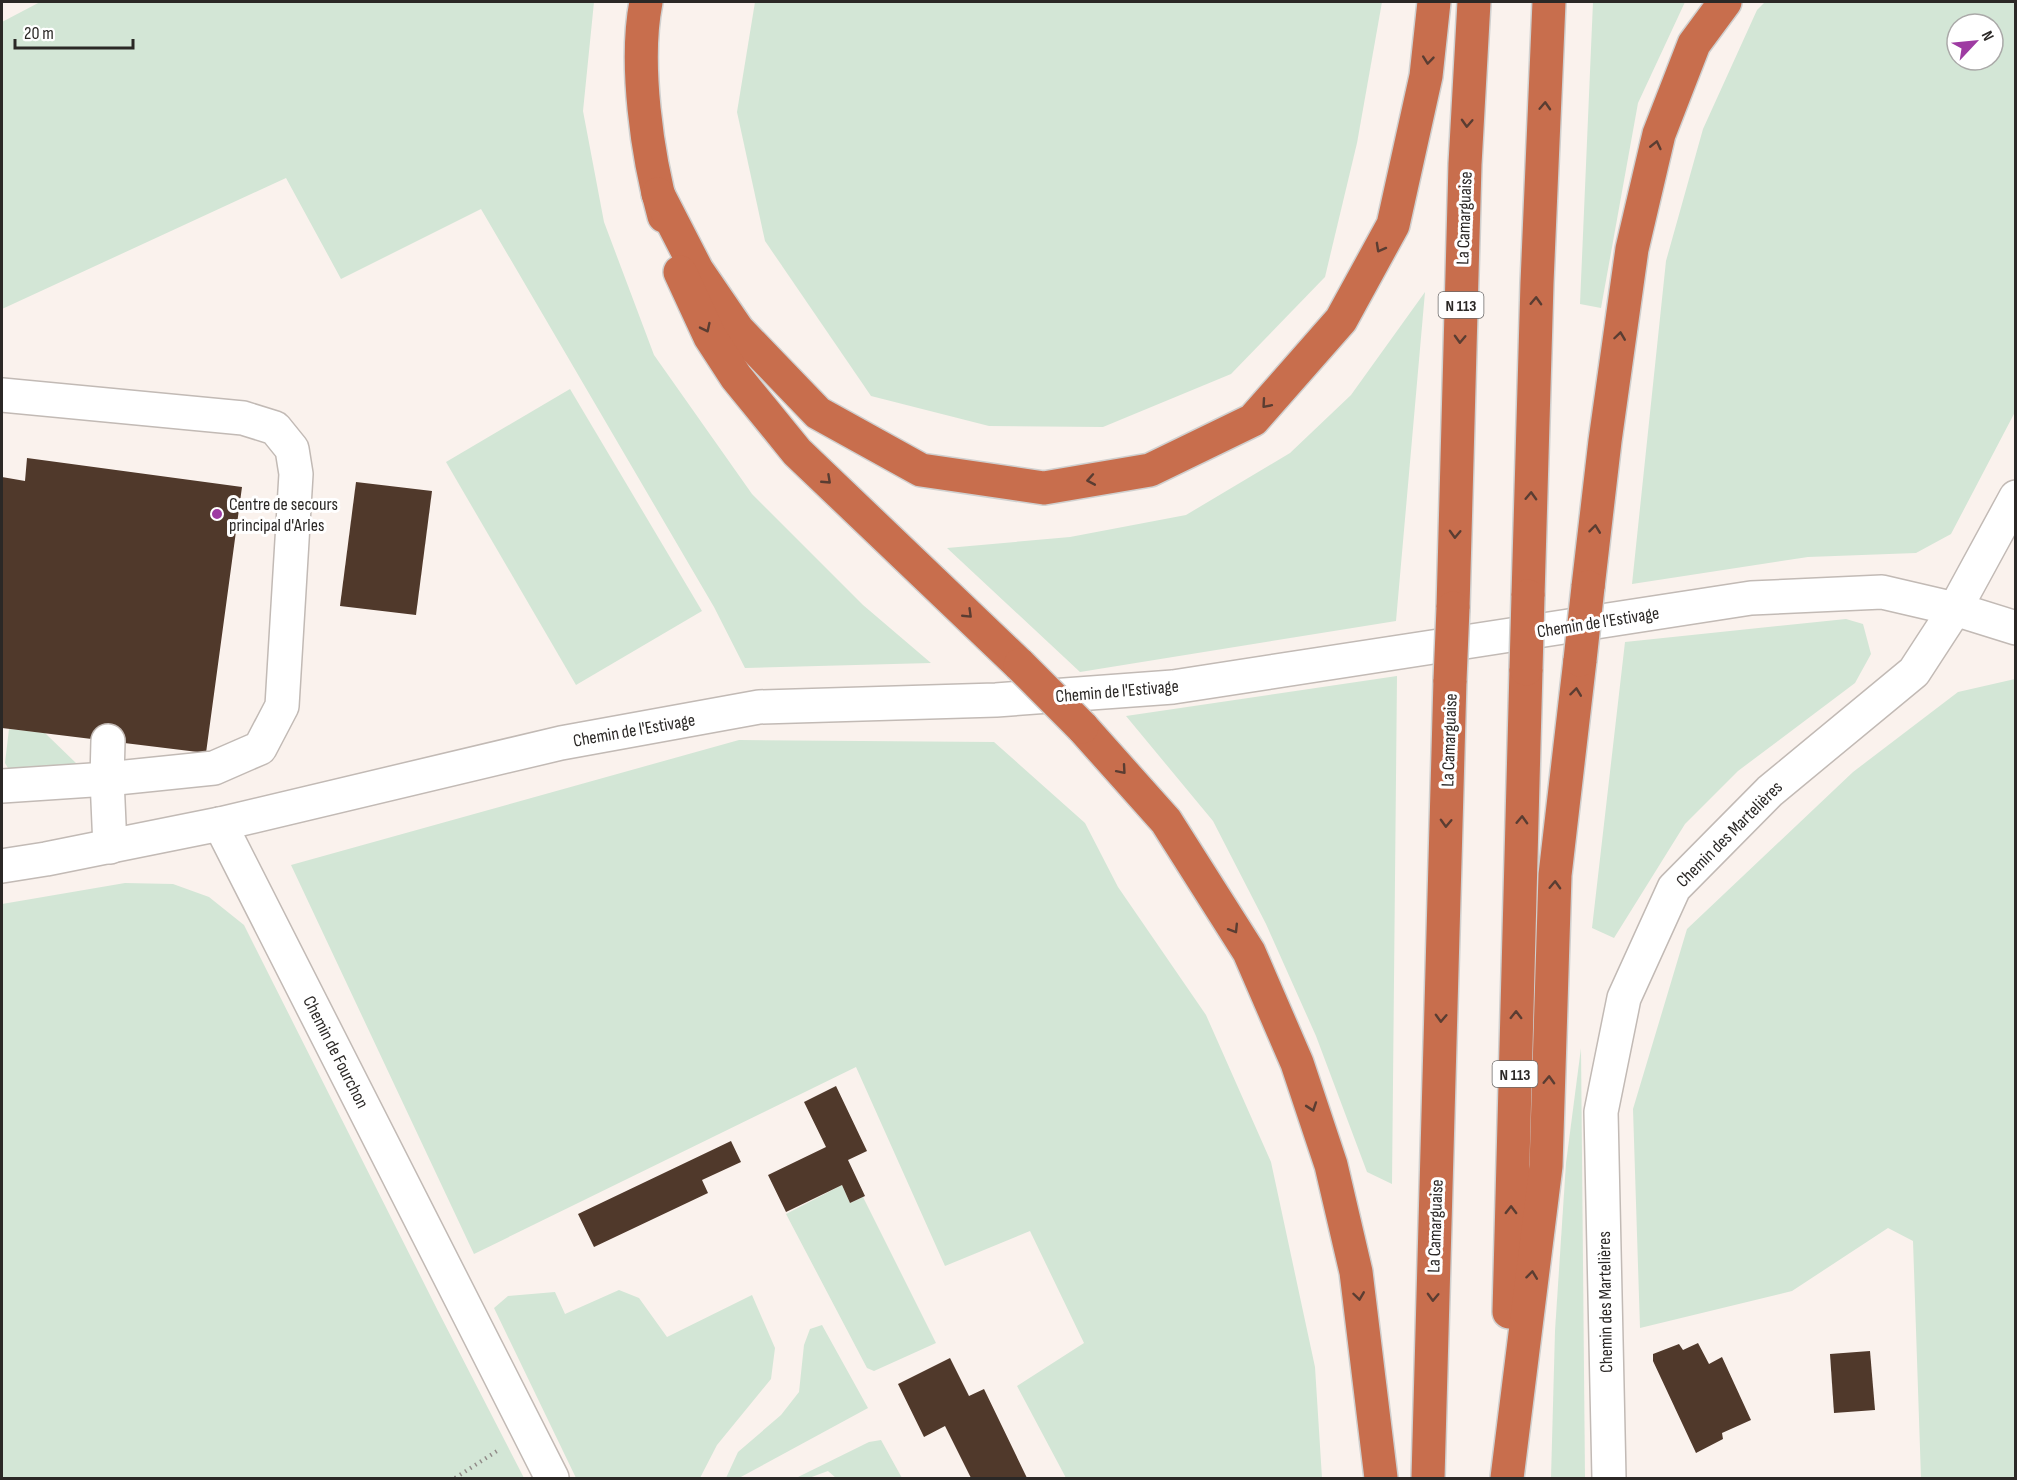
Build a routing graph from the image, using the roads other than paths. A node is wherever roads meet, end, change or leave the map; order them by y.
1 (646, 2) edge
2 (1434, 2) edge
3 (1474, 2) edge
4 (1549, 2) edge
5 (1725, 2) edge
6 (658, 194) junction
7 (2, 395) edge
8 (2016, 497) edge
9 (1954, 609) junction
10 (2016, 628) edge
11 (108, 741) dead end
12 (107, 779) junction
13 (2, 786) edge
14 (220, 824) junction
15 (110, 846) junction
16 (2, 866) edge
17 (552, 1479) edge
18 (1381, 1479) edge
19 (1428, 1479) edge
20 (1506, 1479) edge
21 (1609, 1479) edge

1 - 6 highway
2 -> 6 highway
3 -> 19 highway, La Camarguaise / N 113, bridge
20 -> 4 highway, N 113, bridge
20 -> 5 highway, bridge
6 -> 18 highway, bridge
7 - 12 street
8 - 9 street, Chemin des Martelières
9 - 10 street, Chemin de l'Estivage
9 - 14 street, Chemin de l'Estivage
9 - 21 street, Chemin des Martelières
11 - 12 street
12 - 13 street
12 - 15 street
14 - 15 street
14 - 17 street, Chemin de Fourchon
15 - 16 street

